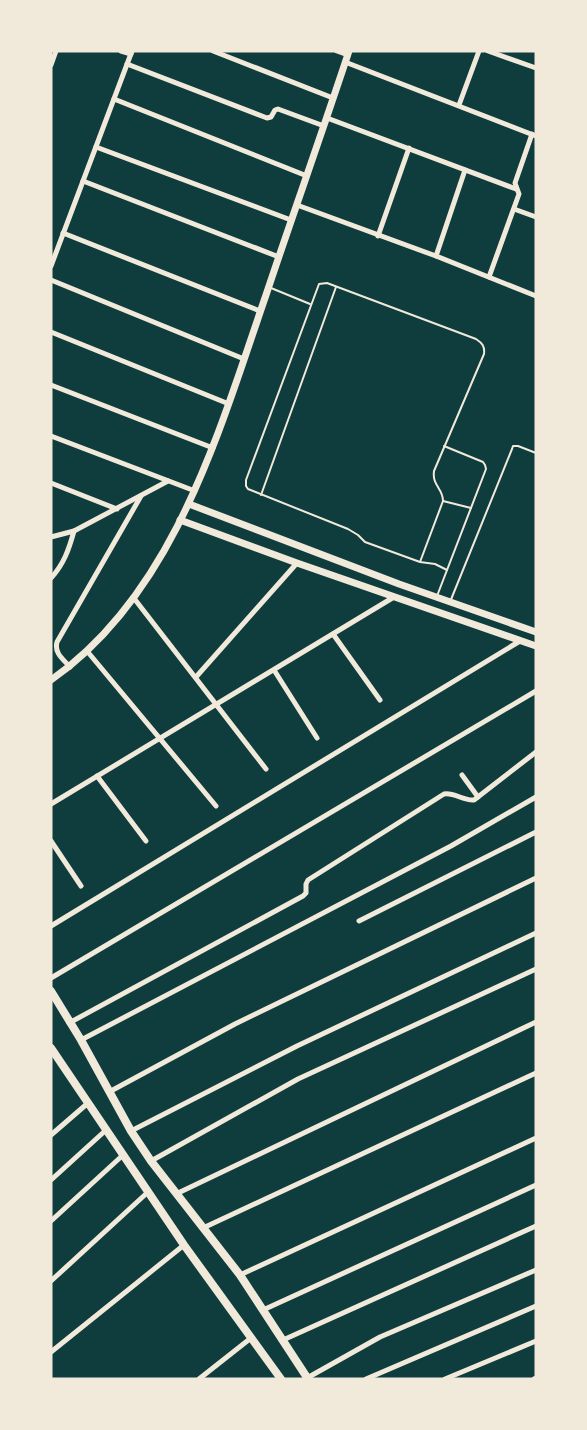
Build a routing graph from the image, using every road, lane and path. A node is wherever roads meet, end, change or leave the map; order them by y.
1 (56, 51) edge
2 (121, 51) edge
3 (213, 51) edge
4 (337, 51) edge
5 (479, 51) edge
6 (488, 51) edge
7 (132, 53) edge
8 (347, 56) edge
9 (51, 64) edge
10 (127, 64) junction
11 (536, 69) edge
12 (333, 98) junction
13 (114, 99) junction
14 (459, 105) junction
15 (327, 118) junction
16 (324, 126) junction
17 (534, 135) edge
18 (96, 147) junction
19 (409, 148) junction
20 (465, 170) junction
21 (307, 176) junction
22 (83, 181) junction
23 (516, 189) junction
24 (297, 205) junction
25 (514, 209) junction
26 (536, 217) edge
27 (291, 220) junction
28 (63, 233) junction
29 (378, 236) junction
30 (435, 256) junction
31 (279, 257) junction
32 (51, 266) edge
33 (489, 277) junction
34 (51, 280) edge
35 (268, 287) junction
36 (336, 287) junction
37 (536, 296) edge
38 (310, 304) junction
39 (260, 310) junction
40 (51, 332) edge
41 (244, 359) junction
42 (51, 385) edge
43 (229, 404) junction
44 (51, 436) edge
45 (444, 446) junction
46 (213, 448) junction
47 (536, 453) edge
48 (168, 481) junction
49 (51, 483) edge
50 (195, 491) junction
51 (261, 495) junction
52 (141, 496) junction
53 (443, 501) junction
54 (189, 504) junction
55 (117, 508) junction
56 (471, 508) junction
57 (180, 520) junction
58 (74, 531) junction
59 (51, 537) edge
60 (420, 562) junction
61 (297, 563) junction
62 (447, 570) junction
63 (51, 578) edge
64 (133, 597) junction
65 (394, 597) junction
66 (436, 597) junction
67 (450, 602) junction
68 (536, 631) edge
69 (333, 634) junction
70 (520, 641) junction
71 (536, 646) edge
72 (87, 651) junction
73 (70, 667) junction
74 (274, 670) junction
75 (196, 677) junction
76 (51, 680) edge
77 (536, 691) edge
78 (380, 700) dead end
79 (217, 704) junction
80 (317, 738) dead end
81 (160, 739) junction
82 (536, 752) edge
83 (266, 768) dead end
84 (462, 775) dead end
85 (98, 776) junction
86 (478, 797) junction
87 (536, 797) edge
88 (51, 804) edge
89 (216, 806) dead end
90 (536, 832) edge
91 (51, 841) edge
92 (146, 841) dead end
93 (536, 878) edge
94 (81, 886) dead end
95 (359, 921) dead end
96 (51, 926) edge
97 (536, 933) edge
98 (536, 969) edge
99 (51, 978) edge
100 (51, 991) edge
101 (54, 1002) edge
102 (536, 1022) edge
103 (69, 1023) junction
104 (81, 1040) junction
105 (51, 1048) edge
106 (536, 1073) edge
107 (109, 1092) junction
108 (88, 1103) junction
109 (106, 1130) junction
110 (131, 1131) junction
111 (51, 1135) edge
112 (536, 1138) edge
113 (123, 1155) junction
114 (151, 1161) junction
115 (51, 1180) edge
116 (536, 1185) edge
117 (148, 1192) junction
118 (176, 1194) junction
119 (51, 1221) edge
120 (536, 1226) edge
121 (203, 1228) junction
122 (184, 1245) junction
123 (536, 1270) edge
124 (240, 1275) junction
125 (51, 1281) edge
126 (536, 1306) edge
127 (263, 1310) junction
128 (251, 1338) junction
129 (283, 1340) junction
130 (536, 1341) edge
131 (51, 1352) edge
132 (454, 1377) edge
133 (307, 1378) edge
134 (199, 1379) edge
135 (280, 1379) edge
136 (366, 1379) edge
137 (445, 1379) edge

1 - 9 street
2 - 7 street
3 - 12 street
4 - 8 street
5 - 14 street
6 - 11 street
7 - 10 street
8 - 12 main road
8 - 14 street
10 - 13 street
10 - 16 street
12 - 15 main road
13 - 18 street
13 - 21 street
14 - 17 street
15 - 16 main road
15 - 19 street
16 - 21 main road
17 - 23 street
18 - 22 street
18 - 27 street
19 - 20 street
19 - 29 street
20 - 23 street
20 - 30 street
21 - 24 main road
22 - 28 street
22 - 31 street
23 - 25 street
24 - 27 main road
24 - 29 street
25 - 26 street
25 - 33 street
27 - 31 main road
28 - 32 street
28 - 39 street
29 - 30 street
30 - 33 street
31 - 35 main road
33 - 37 street
34 - 41 street
35 - 38 lane
35 - 39 main road
36 - 38 lane
36 - 45 lane
36 - 51 lane
38 - 51 lane
39 - 41 main road
40 - 43 street
41 - 43 main road
42 - 46 street
43 - 46 main road
44 - 48 street
45 - 53 lane
45 - 56 lane
46 - 50 main road
47 - 67 lane
48 - 50 street
48 - 52 street
49 - 55 street
50 - 54 main road
51 - 60 lane
52 - 55 street
52 - 73 street
53 - 56 lane
53 - 60 lane
54 - 57 main road
54 - 66 main road
55 - 58 street
56 - 62 lane
57 - 61 main road
57 - 64 main road
58 - 59 street
58 - 63 street
60 - 62 lane
61 - 65 main road
61 - 75 street
62 - 66 lane
64 - 72 main road
64 - 75 street
65 - 69 street
65 - 70 main road
66 - 67 main road
67 - 68 main road
69 - 74 street
69 - 78 street
70 - 71 main road
70 - 96 street
72 - 73 main road
72 - 81 street
73 - 76 main road
74 - 79 street
74 - 80 street
75 - 79 street
77 - 99 street
79 - 81 street
79 - 83 street
81 - 85 street
81 - 89 street
82 - 86 street
84 - 86 street
85 - 88 street
85 - 92 street
86 - 103 street
87 - 104 street
90 - 95 street
91 - 94 street
93 - 107 street
97 - 110 street
98 - 114 street
100 - 101 main road
101 - 103 main road
102 - 118 street
103 - 104 main road
104 - 107 main road
105 - 108 main road
106 - 121 street
107 - 110 main road
108 - 109 main road
108 - 111 street
109 - 113 main road
109 - 115 street
110 - 114 main road
112 - 124 street
113 - 117 main road
113 - 119 street
114 - 118 main road
116 - 127 street
117 - 122 main road
117 - 125 street
118 - 121 main road
120 - 129 street
121 - 124 main road
122 - 128 main road
122 - 131 street
123 - 133 street
124 - 127 main road
126 - 136 street
127 - 129 main road
128 - 134 street
128 - 135 main road
129 - 133 main road
130 - 132 street
132 - 137 street

